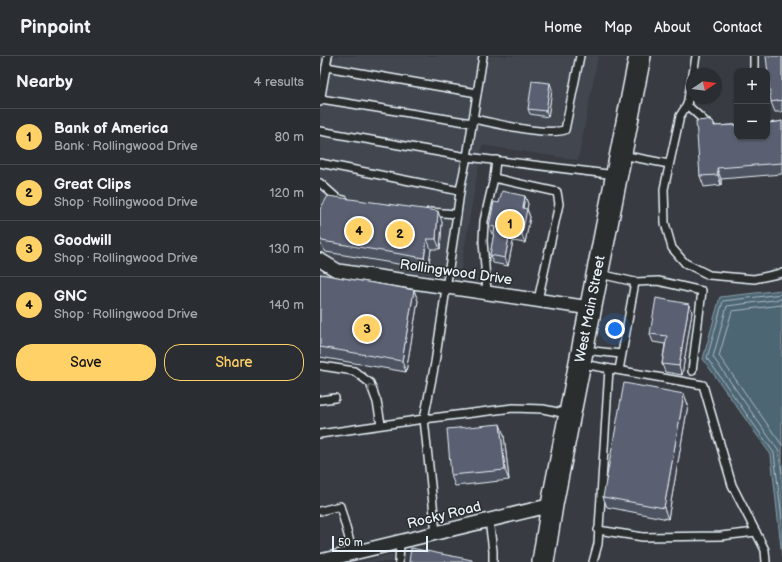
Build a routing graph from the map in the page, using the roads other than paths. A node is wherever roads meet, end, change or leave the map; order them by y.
1 (328, 56) edge
2 (483, 56) edge
3 (580, 56) edge
4 (640, 56) edge
5 (696, 56) edge
6 (754, 56) edge
7 (326, 67) junction
8 (693, 68) edge
9 (754, 68) edge
10 (477, 93) junction
11 (320, 100) edge
12 (687, 105) joint
13 (472, 121) junction
14 (717, 129) edge
15 (320, 131) edge
16 (620, 154) junction
17 (467, 157) junction
18 (496, 160) junction
19 (320, 163) edge
20 (669, 164) junction
21 (616, 175) junction
22 (494, 178) junction
23 (320, 183) edge
24 (460, 191) junction
25 (352, 202) edge
26 (423, 211) edge
27 (457, 214) junction
28 (320, 260) edge
29 (597, 273) junction
30 (782, 273) edge
31 (635, 282) junction
32 (446, 286) junction
33 (487, 292) junction
34 (538, 300) junction
35 (590, 308) junction
36 (621, 354) junction
37 (581, 357) junction
38 (322, 366) dead end
39 (609, 369) junction
40 (619, 370) junction
41 (692, 371) dead end
42 (335, 398) dead end
43 (320, 400) edge
44 (570, 414) junction
45 (424, 419) junction
46 (381, 424) junction
47 (320, 434) edge
48 (552, 505) junction
49 (320, 512) edge
50 (489, 520) junction
51 (598, 530) junction
52 (756, 532) junction
53 (436, 533) junction
54 (400, 542) junction
55 (353, 553) junction
56 (320, 561) edge
57 (399, 562) edge
58 (493, 562) edge
59 (543, 562) edge
60 (593, 562) edge
61 (766, 562) edge

1 - 7 lane
2 - 10 lane
3 - 13 lane
4 - 16 main road, West Main Street
5 - 8 lane
6 - 9 lane
7 - 10 lane
7 - 11 lane
10 - 13 lane
11 - 13 lane
12 - 14 lane
12 - 20 lane
13 - 17 lane
15 - 17 lane
16 - 20 lane
16 - 21 main road, West Main Street
17 - 18 lane
17 - 24 lane
18 - 21 lane
18 - 22 lane
19 - 24 lane
20 - 30 lane
21 - 29 main road, West Main Street
22 - 33 lane
22 - 34 lane
23 - 25 lane
24 - 27 lane
26 - 27 lane
27 - 32 lane
28 - 32 street, Rollingwood Drive
29 - 31 lane
29 - 35 main road, West Main Street
31 - 36 lane
31 - 41 lane
32 - 33 street, Rollingwood Drive
32 - 45 lane
33 - 34 street, Rollingwood Drive
34 - 35 street, Rollingwood Drive
35 - 37 main road, West Main Street
36 - 37 lane
36 - 40 lane
37 - 39 lane
37 - 44 main road, West Main Street
46 -> 38 lane
39 - 40 lane
39 - 51 lane
40 - 52 lane
42 - 43 lane
44 - 45 lane
44 - 48 main road, West Main Street
45 - 46 lane
45 - 53 lane
46 - 47 lane
48 - 50 street, Rocky Road
48 - 59 main road, West Main Street
49 - 55 lane
50 - 53 street, Rocky Road
50 - 58 lane
51 - 52 lane
51 - 60 lane
52 - 61 lane
53 - 54 street, Rocky Road
54 - 55 street, Rocky Road
54 - 57 lane
55 - 56 street, Rocky Road

